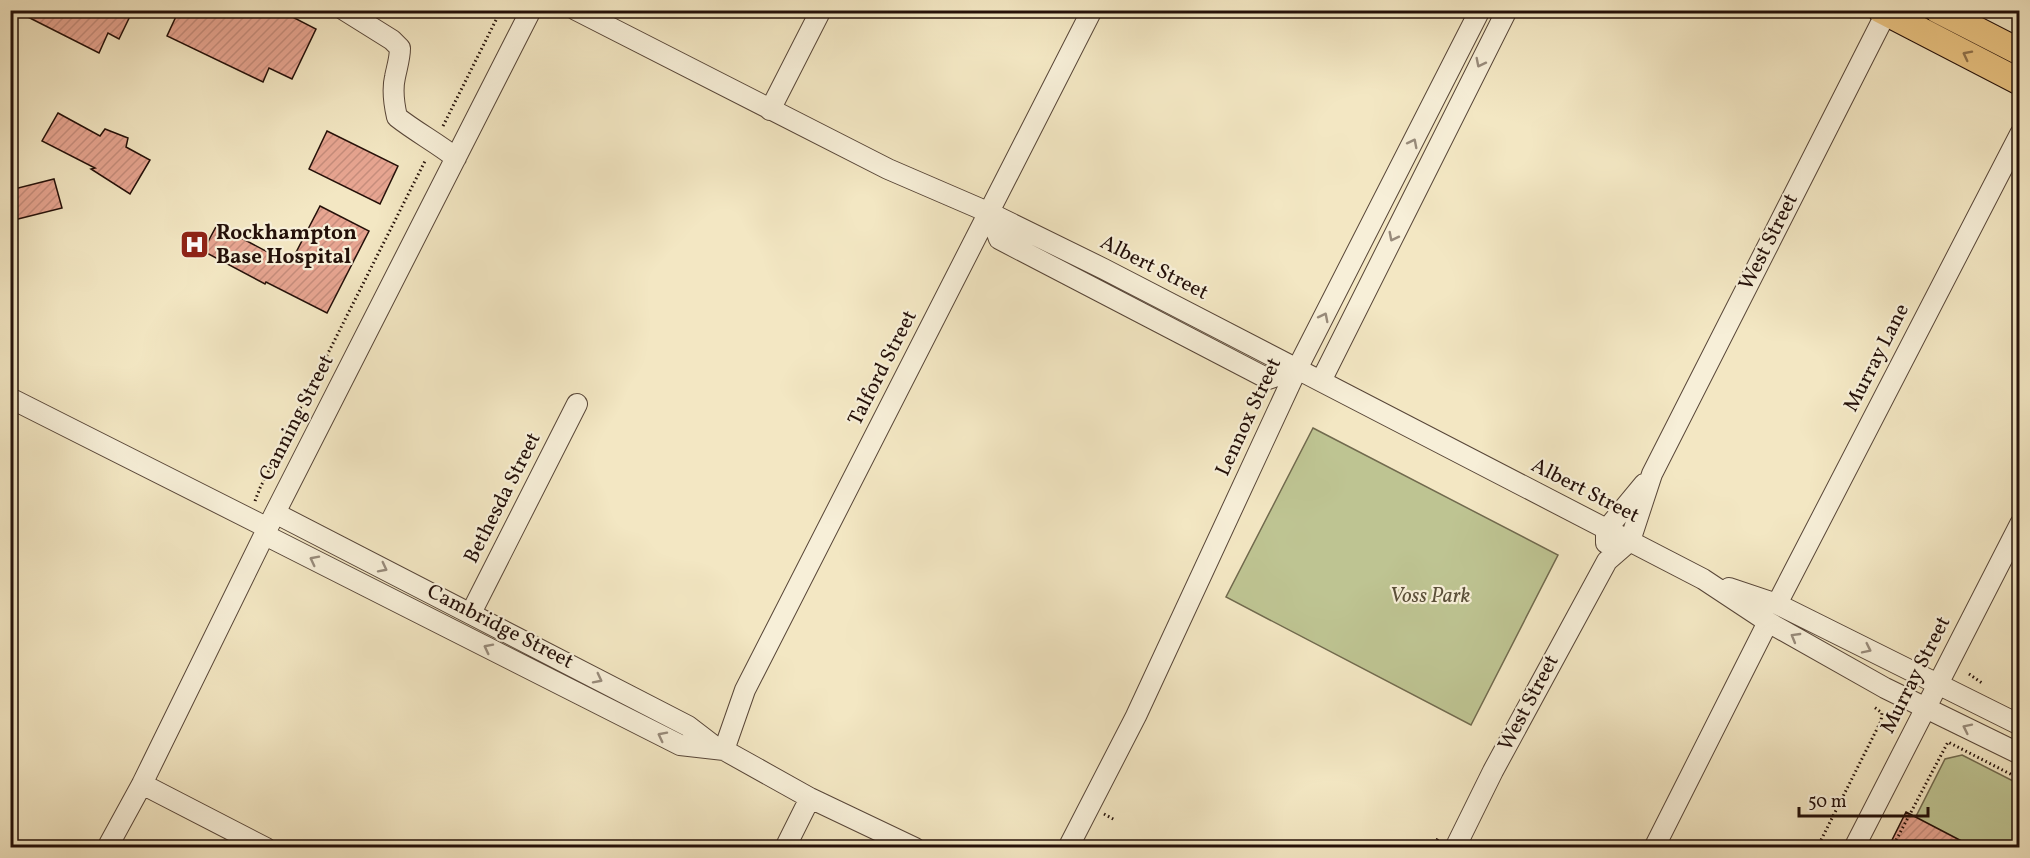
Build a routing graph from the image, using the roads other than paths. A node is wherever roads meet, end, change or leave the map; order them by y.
1 (344, 10) edge
2 (531, 10) edge
3 (576, 10) edge
4 (820, 10) edge
5 (1092, 10) edge
6 (1480, 10) edge
7 (1507, 10) edge
8 (1938, 10) edge
9 (1885, 11) edge
10 (2019, 52) edge
11 (2019, 82) edge
12 (770, 110) junction
13 (2019, 134) edge
14 (456, 158) junction
15 (990, 213) junction
16 (1297, 369) junction
17 (1321, 381) junction
18 (10, 398) edge
19 (577, 404) dead end
20 (1652, 474) junction
21 (2019, 524) edge
22 (269, 525) junction
23 (1606, 530) junction
24 (1630, 541) junction
25 (1606, 561) junction
26 (471, 613) junction
27 (1772, 613) junction
28 (1937, 684) junction
29 (1925, 709) junction
30 (2019, 725) edge
31 (721, 749) junction
32 (2019, 754) edge
33 (142, 783) junction
34 (810, 798) junction
35 (107, 848) edge
36 (266, 848) edge
37 (785, 848) edge
38 (915, 848) edge
39 (1068, 848) edge
40 (1455, 848) edge
41 (1654, 848) edge
42 (1854, 848) edge

1 - 14 street
2 - 14 street, Canning Street
3 - 12 street, Albert Street
4 - 12 street
5 - 15 street, Talford Street
16 -> 6 street, Lennox Street
7 -> 17 street
8 - 10 main road
11 -> 9 main road
9 - 20 street, West Street
12 - 15 street, Albert Street
13 - 27 street, Murray Lane
14 - 22 street, Canning Street
15 - 16 street, Albert Street
15 - 31 street, Talford Street
16 - 17 street, Albert Street
16 - 39 street, Lennox Street
17 - 23 street, Albert Street
18 - 22 street, Cambridge Street
19 - 26 street, Bethesda Street
20 - 23 street, West Street
20 - 24 street, West Street
21 - 28 street, Murray Street
22 -> 26 street, Cambridge Street
31 -> 22 street, Cambridge Street
22 - 33 street, Canning Street
23 - 24 street, Albert Street
23 - 25 street, West Street
24 - 25 street, West Street
24 - 27 street, Albert Street
25 - 40 street, West Street
26 -> 31 street, Cambridge Street
27 -> 28 street, Albert Street
29 -> 27 street, Albert Street
27 - 41 street, Murray Lane
28 - 29 street, Murray Street
28 - 30 street, Albert Street
32 -> 29 street, Albert Street
29 - 42 street, Murray Street
31 - 34 street, Cambridge Street
33 - 35 street, Canning Street
33 - 36 street
34 - 37 street
34 - 38 street, Cambridge Street

